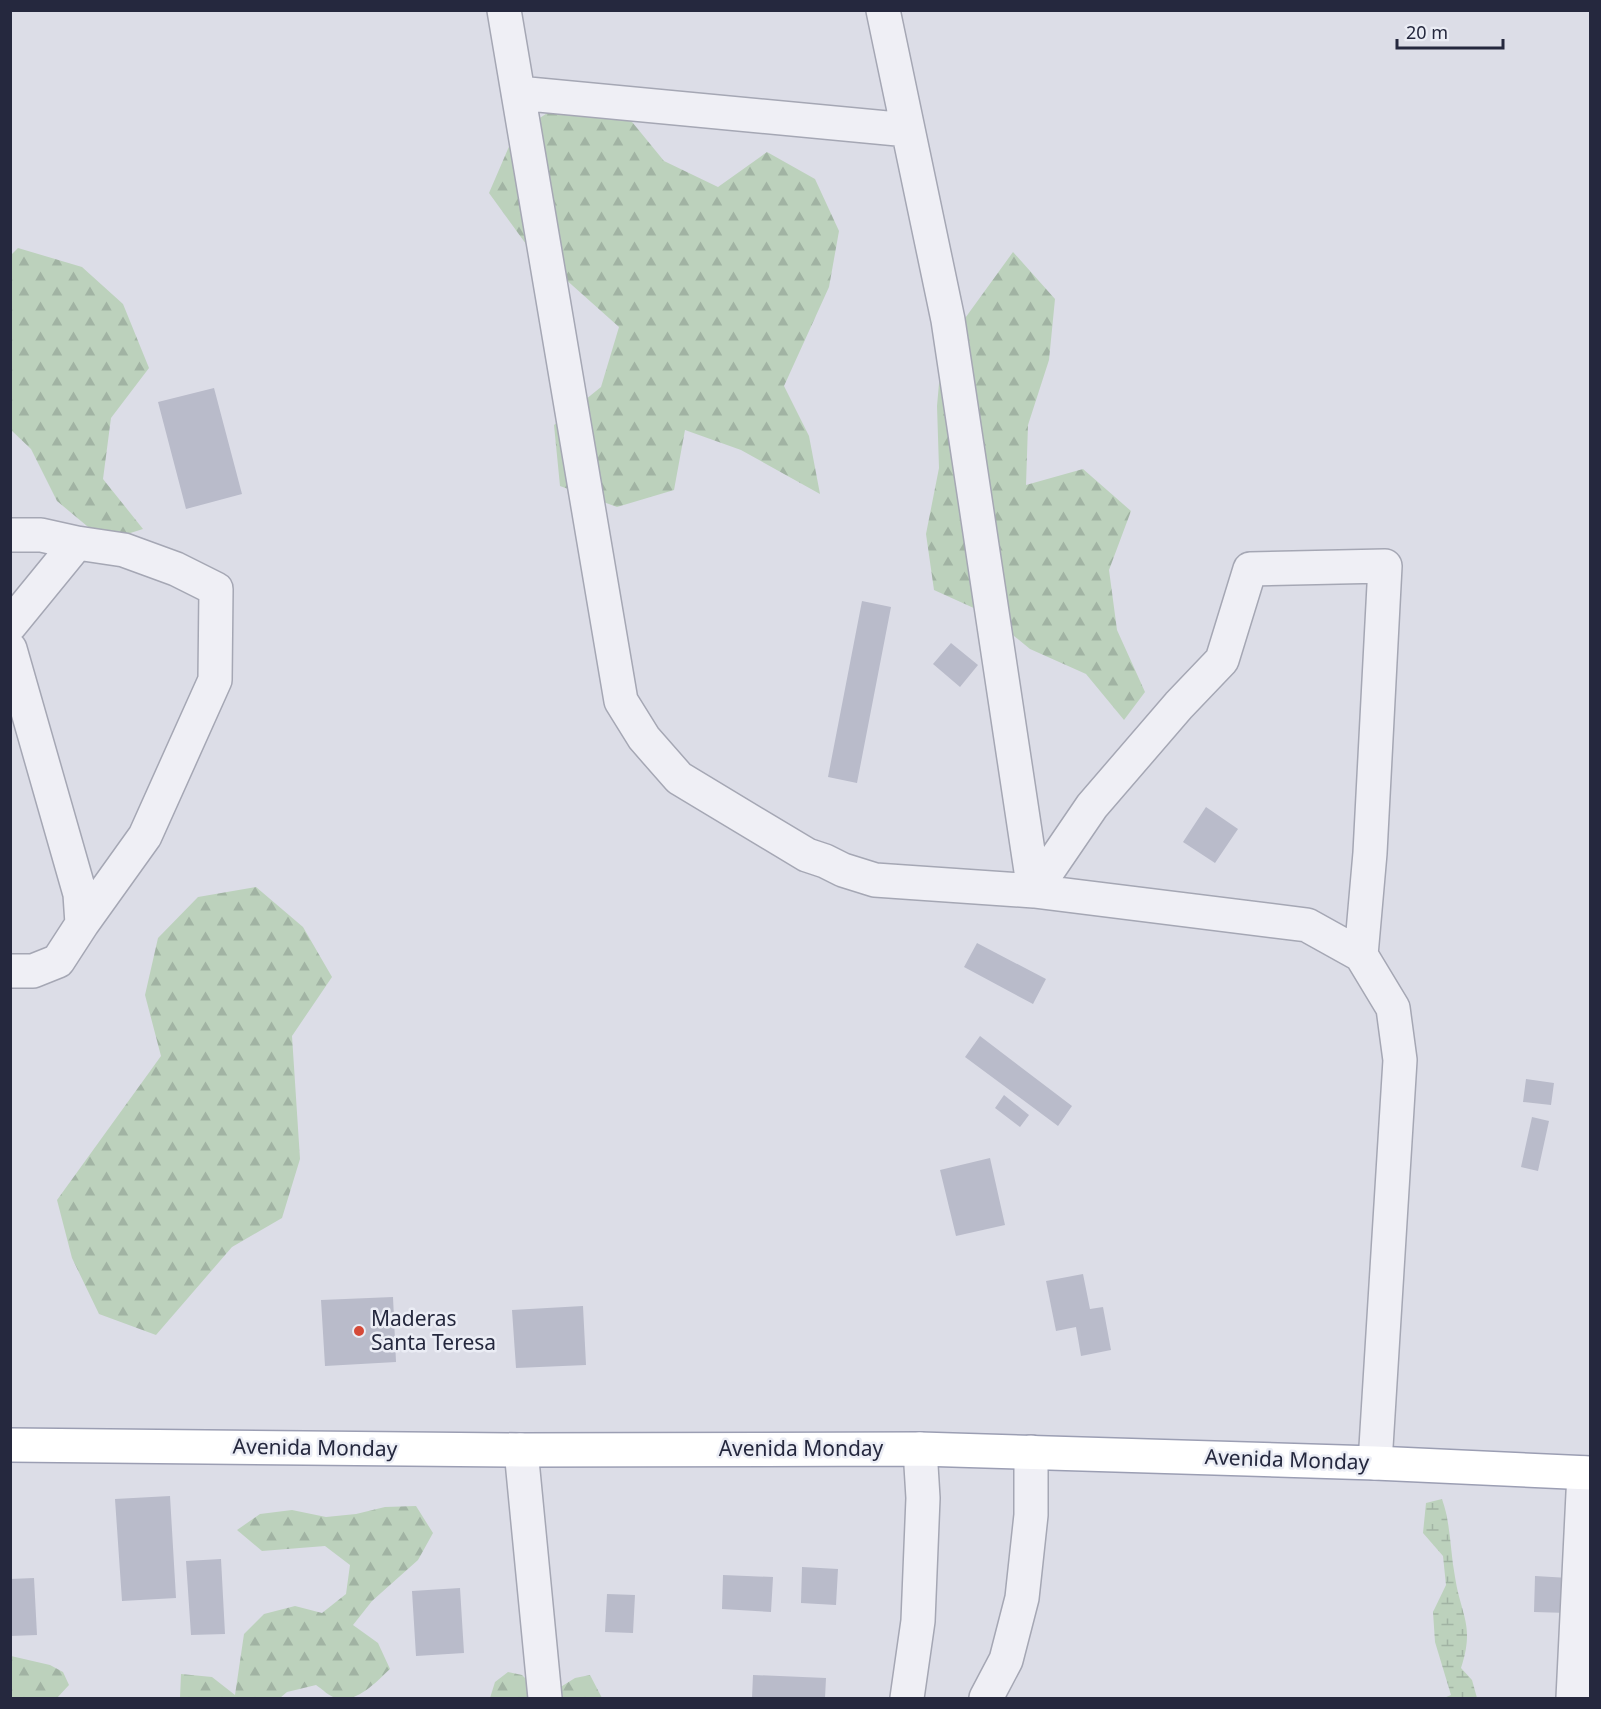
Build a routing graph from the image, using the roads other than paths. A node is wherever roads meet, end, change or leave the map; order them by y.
1 (504, 10) edge
2 (883, 10) edge
3 (518, 93) junction
4 (908, 130) junction
5 (10, 535) edge
6 (76, 543) junction
7 (10, 625) edge
8 (10, 649) edge
9 (1034, 891) junction
10 (81, 924) junction
11 (1361, 955) junction
12 (10, 971) edge
13 (10, 1445) edge
14 (920, 1449) junction
15 (521, 1450) junction
16 (1031, 1452) junction
17 (1375, 1463) junction
18 (1587, 1473) edge
19 (545, 1698) edge
20 (907, 1698) edge
21 (986, 1698) edge
22 (1573, 1698) edge

1 - 3 street
2 - 4 street
3 - 4 street
3 - 9 street
4 - 9 street
5 - 6 street
6 - 7 street
6 - 10 street
8 - 10 street
9 - 11 street
9 - 11 street
10 - 12 street
11 - 17 street
13 - 15 main road, Avenida Monday
14 - 15 main road, Avenida Monday
14 - 16 main road, Avenida Monday
14 - 20 street
15 - 19 street
16 - 17 main road, Avenida Monday
16 - 21 street
17 - 18 main road, Avenida Monday
18 - 22 street

